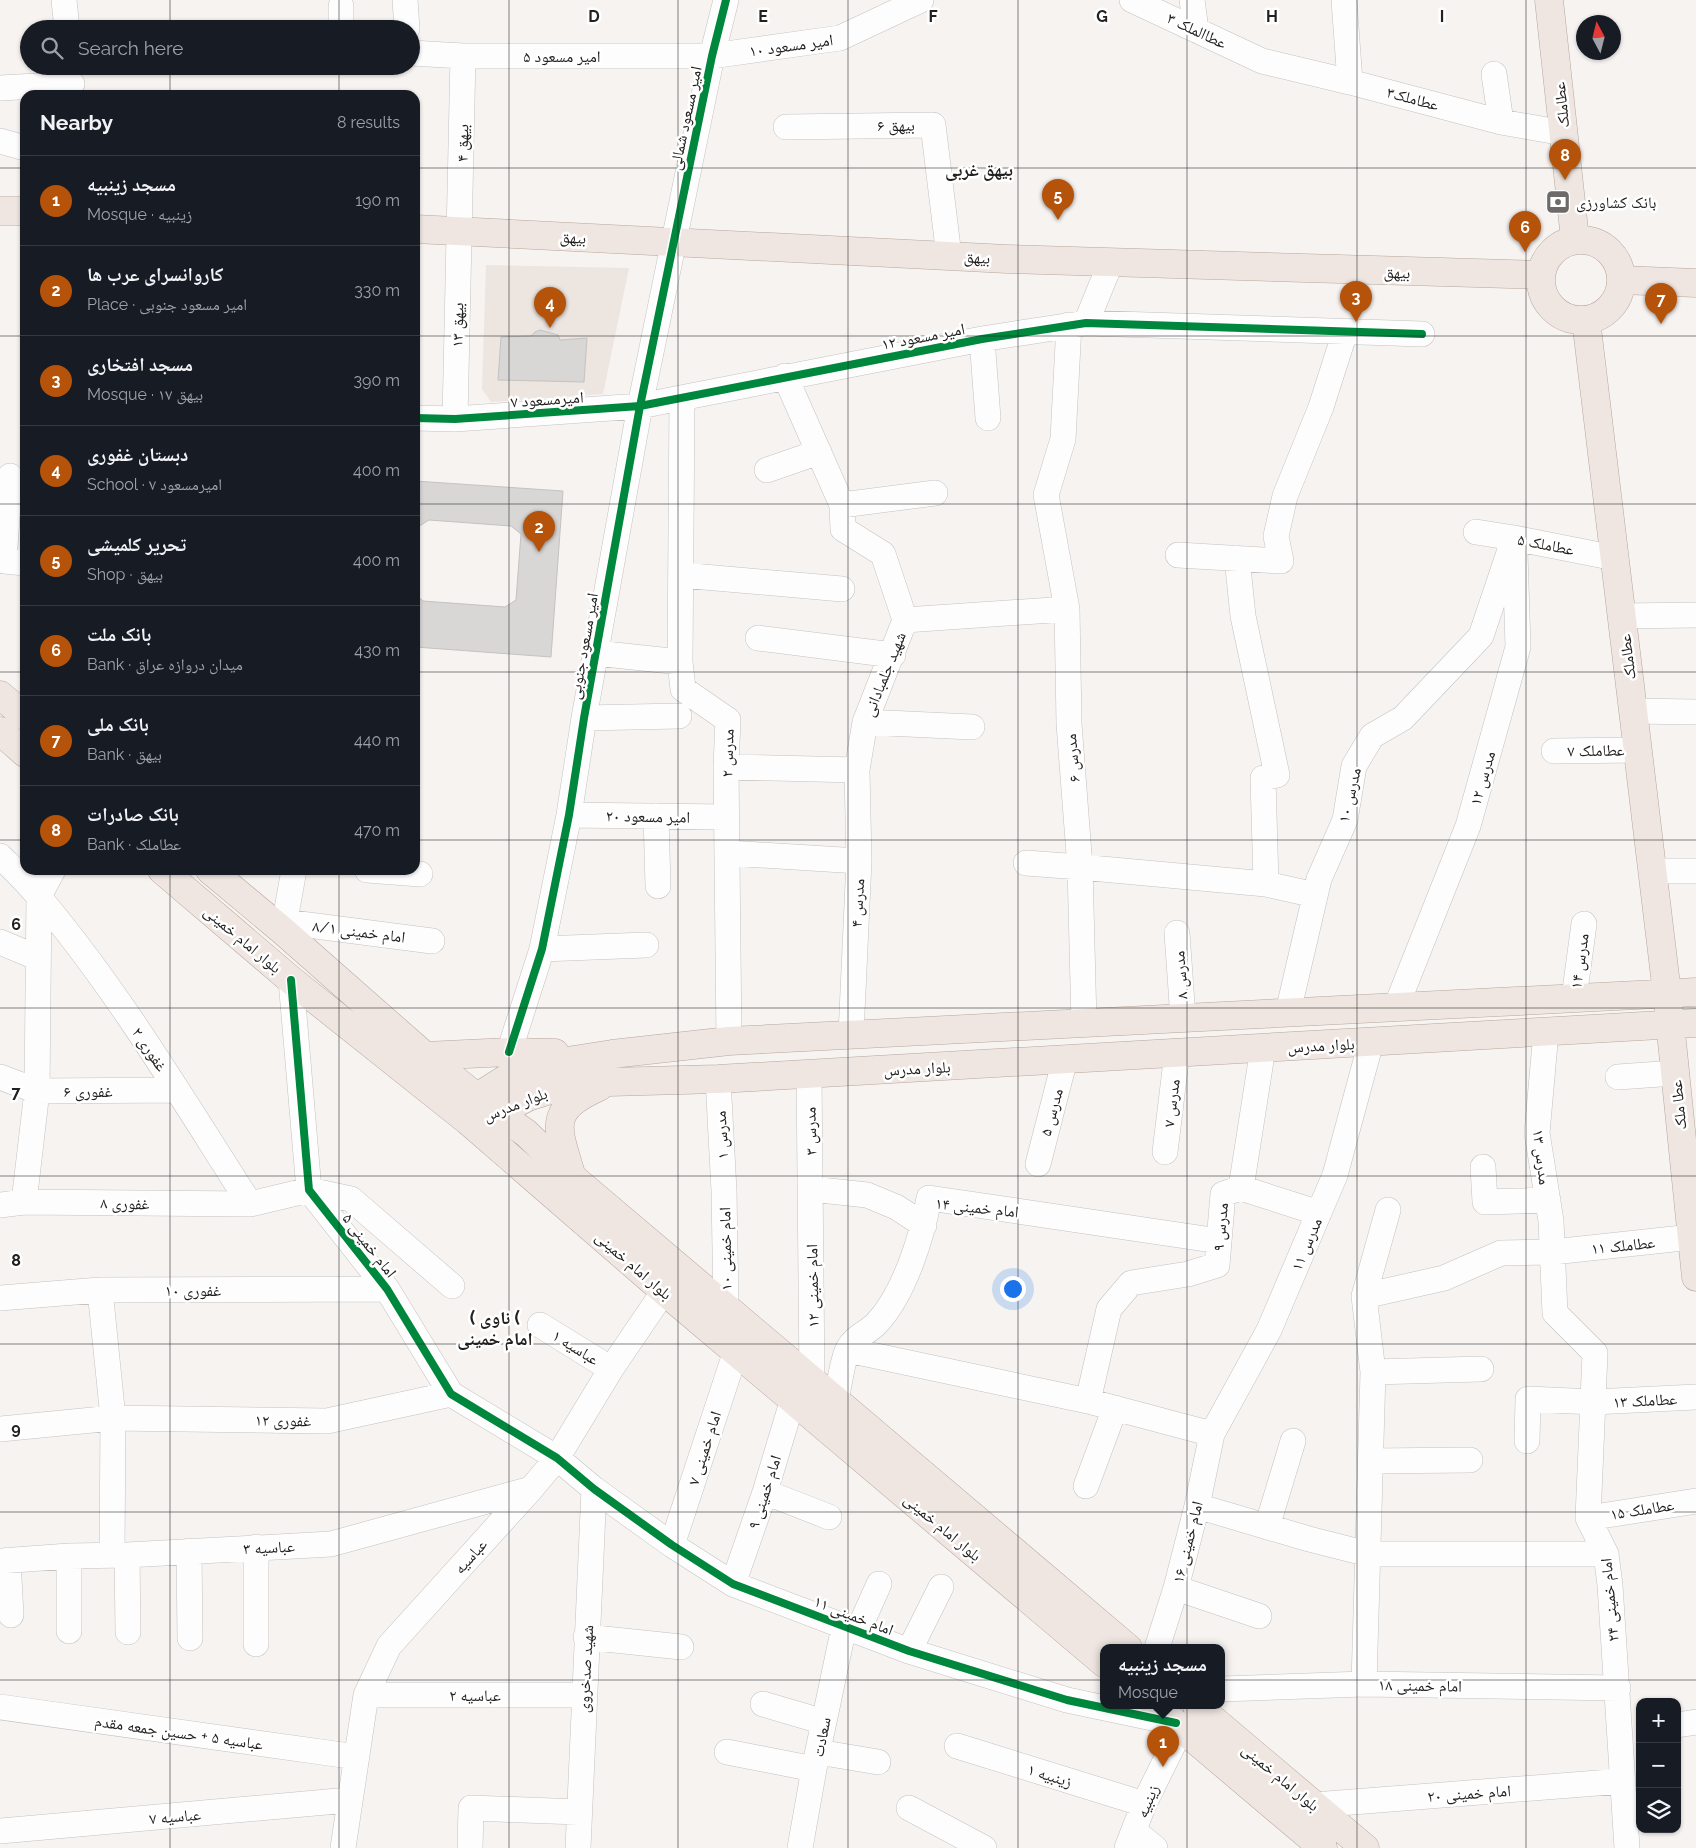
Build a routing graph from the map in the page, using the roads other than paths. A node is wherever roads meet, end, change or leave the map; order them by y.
1 (64, 0) edge
2 (405, 0) edge
3 (726, 0) edge
4 (921, 0) edge
5 (1132, 0) edge
6 (1192, 0) edge
7 (1344, 0) edge
8 (1549, 0) edge
9 (66, 20) edge
10 (406, 20) edge
11 (1196, 30) junction
12 (420, 54) edge
13 (463, 56) junction
14 (712, 56) junction
15 (1262, 61) joint
16 (1494, 74) dead end
17 (72, 82) edge
18 (1350, 82) junction
19 (0, 88) edge
20 (1501, 122) junction
21 (786, 126) dead end
22 (1564, 133) junction
23 (0, 141) edge
24 (20, 147) edge
25 (0, 210) edge
26 (20, 211) edge
27 (420, 229) edge
28 (460, 231) junction
29 (1575, 239) junction
30 (673, 242) junction
31 (949, 256) junction
32 (1110, 262) junction
33 (1540, 276) junction
34 (1622, 280) junction
35 (1696, 283) edge
36 (1586, 320) junction
37 (1077, 324) junction
38 (1345, 332) junction
39 (1422, 334) dead end
40 (982, 339) junction
41 (785, 376) junction
42 (682, 399) junction
43 (640, 406) junction
44 (420, 418) edge
45 (988, 418) dead end
46 (455, 419) junction
47 (818, 452) junction
48 (767, 470) dead end
49 (12, 476) edge
50 (935, 493) dead end
51 (842, 505) junction
52 (1476, 532) dead end
53 (1514, 538) junction
54 (1178, 555) dead end
55 (1237, 558) junction
56 (1615, 558) junction
57 (20, 563) edge
58 (681, 576) junction
59 (842, 589) dead end
60 (1067, 609) junction
61 (1696, 615) edge
62 (1622, 616) junction
63 (905, 620) junction
64 (758, 638) dead end
65 (596, 653) junction
66 (893, 655) junction
67 (680, 662) junction
68 (0, 695) edge
69 (20, 712) edge
70 (1633, 712) junction
71 (1696, 712) edge
72 (680, 716) dead end
73 (584, 718) junction
74 (865, 722) junction
75 (972, 727) dead end
76 (0, 731) edge
77 (20, 749) edge
78 (1638, 750) junction
79 (1554, 751) dead end
80 (726, 767) junction
81 (857, 770) junction
82 (569, 815) junction
83 (656, 816) junction
84 (726, 817) junction
85 (728, 853) junction
86 (0, 856) edge
87 (859, 861) junction
88 (1026, 863) dead end
89 (1080, 867) junction
90 (1652, 871) junction
91 (1696, 871) edge
92 (50, 875) edge
93 (168, 875) edge
94 (213, 875) edge
95 (215, 875) edge
96 (293, 875) edge
97 (1266, 884) junction
98 (658, 886) dead end
99 (1316, 895) junction
100 (39, 896) junction
101 (197, 900) junction
102 (1584, 924) dead end
103 (284, 926) junction
104 (1177, 933) dead end
105 (432, 941) dead end
106 (0, 942) edge
107 (646, 945) dead end
108 (542, 949) junction
109 (38, 958) junction
110 (291, 980) junction
111 (1696, 992) edge
112 (1667, 993) junction
113 (1574, 998) junction
114 (1396, 1007) junction
115 (1288, 1012) junction
116 (1182, 1018) junction
117 (1084, 1022) junction
118 (1683, 1024) edge
119 (1546, 1032) junction
120 (851, 1034) junction
121 (729, 1040) junction
122 (1371, 1042) junction
123 (1263, 1048) junction
124 (509, 1052) junction
125 (1177, 1053) junction
126 (612, 1054) junction
127 (425, 1056) junction
128 (1076, 1059) junction
129 (1675, 1073) junction
130 (809, 1074) junction
131 (1618, 1077) dead end
132 (0, 1078) edge
133 (718, 1079) junction
134 (610, 1082) junction
135 (178, 1090) junction
136 (36, 1091) junction
137 (481, 1110) junction
138 (1165, 1152) dead end
139 (1038, 1164) dead end
140 (1482, 1167) dead end
141 (563, 1186) junction
142 (1241, 1188) junction
143 (811, 1189) junction
144 (309, 1190) junction
145 (724, 1190) joint
146 (1548, 1200) junction
147 (12, 1203) edge
148 (250, 1204) junction
149 (1388, 1210) dead end
150 (1319, 1213) junction
151 (924, 1225) junction
152 (1692, 1237) junction
153 (1219, 1241) junction
154 (1553, 1252) junction
155 (1696, 1277) edge
156 (452, 1286) dead end
157 (387, 1289) junction
158 (100, 1290) junction
159 (664, 1291) junction
160 (1364, 1296) junction
161 (0, 1298) edge
162 (726, 1307) junction
163 (540, 1325) dead end
164 (848, 1350) junction
165 (736, 1352) junction
166 (1481, 1369) dead end
167 (611, 1370) junction
168 (1373, 1372) junction
169 (802, 1391) junction
170 (451, 1394) junction
171 (1696, 1397) edge
172 (836, 1401) junction
173 (1088, 1401) junction
174 (1594, 1402) junction
175 (1115, 1408) junction
176 (113, 1418) junction
177 (0, 1430) edge
178 (1212, 1434) junction
179 (1293, 1441) dead end
180 (1527, 1441) dead end
181 (557, 1458) junction
182 (1470, 1460) dead end
183 (1370, 1461) junction
184 (1086, 1486) dead end
185 (531, 1489) junction
186 (594, 1489) junction
187 (765, 1492) junction
188 (1696, 1501) edge
189 (1197, 1506) junction
190 (829, 1517) dead end
191 (1588, 1518) junction
192 (1267, 1527) junction
193 (672, 1545) junction
194 (256, 1547) junction
195 (188, 1551) junction
196 (1368, 1554) junction
197 (1606, 1554) junction
198 (119, 1555) junction
199 (70, 1556) junction
200 (4, 1560) edge
201 (733, 1584) junction
202 (879, 1584) dead end
203 (941, 1587) dead end
204 (1176, 1588) junction
205 (10, 1615) dead end
206 (1260, 1616) dead end
207 (851, 1629) junction
208 (69, 1631) dead end
209 (128, 1632) dead end
210 (586, 1637) junction
211 (190, 1638) dead end
212 (256, 1644) dead end
213 (1123, 1644) edge
214 (1158, 1644) edge
215 (681, 1647) dead end
216 (909, 1651) junction
217 (1100, 1659) edge
218 (1364, 1684) junction
219 (1618, 1688) junction
220 (1225, 1689) edge
221 (366, 1695) junction
222 (584, 1695) junction
223 (763, 1704) dead end
224 (0, 1707) edge
225 (1100, 1708) edge
226 (1106, 1709) edge
227 (1158, 1709) edge
228 (1201, 1709) edge
229 (824, 1722) junction
230 (1696, 1722) edge
231 (1681, 1724) edge
232 (1178, 1726) junction
233 (1630, 1730) edge
234 (957, 1746) dead end
235 (727, 1752) dead end
236 (357, 1757) junction
237 (816, 1760) junction
238 (878, 1762) dead end
239 (1624, 1781) junction
240 (349, 1800) junction
241 (1144, 1804) junction
242 (1314, 1805) junction
243 (909, 1808) dead end
244 (579, 1812) junction
245 (0, 1831) edge
246 (1131, 1840) edge
247 (343, 1848) edge
248 (470, 1848) edge
249 (578, 1848) edge
250 (800, 1848) edge
251 (984, 1848) edge
252 (1155, 1848) edge
253 (1323, 1848) edge
254 (1365, 1848) edge
255 (1627, 1848) edge

1 - 9 street
2 - 10 street
3 - 14 street, امیر مسعود شمالی
4 - 14 street, امیر مسعود ۱۰
5 - 11 street, عطاالملک ۳
6 - 11 street
7 - 18 street
8 - 22 main road, عطاملک
11 - 15 street, عطاالملک ۳
12 - 13 street, امیر مسعود ۵
13 - 14 street, امیر مسعود ۵
13 - 28 street, بیهق ۴
14 - 30 street, امیر مسعود شمالی
15 - 18 street, عطاملک۳
16 - 20 street
17 - 19 street
18 - 20 street, عطاملک۳
20 - 22 street, عطاملک۳
21 - 31 street, بیهق ۶
22 - 29 main road, عطاملک
23 - 24 street
25 - 26 main road
27 - 28 main road, بیهق
28 - 30 main road, بیهق
28 - 46 street, بیهق ۱۳
29 - 33 main road
29 - 34 main road
30 - 31 main road, بیهق
30 - 43 street, امیر مسعود جنوبی
31 - 32 main road, بیهق
32 - 33 main road, بیهق
32 - 37 street
33 - 36 main road
34 - 35 main road
34 - 36 main road
36 - 56 main road, عطاملک
37 - 38 street, امیر مسعود ۱۲
37 - 40 street, امیر مسعود ۱۲
37 - 60 street, مدرس ۶
38 - 39 street, امیر مسعود ۱۲
38 - 55 street
40 - 41 street, امیر مسعود ۱۲
40 - 45 street
41 - 42 street, امیر مسعود ۱۲
41 - 47 street, شهید جلمبادانی
42 - 43 street, امیر مسعود ۱۲
42 - 58 street, مدرس ۲
43 - 46 street, امیرمسعود ۷
43 - 65 street, امیر مسعود جنوبی
44 - 46 street, امیرمسعود ۷
47 - 48 street
47 - 51 street, شهید جلمبادانی
49 - 57 street
50 - 51 street
51 - 63 street, شهید جلمبادانی
52 - 53 street, عطاملک ۵
53 - 56 street, عطاملک ۵
53 - 99 street, مدرس ۱۰
53 - 114 street, مدرس ۱۲
54 - 55 street
55 - 97 street
56 - 62 main road, عطاملک
58 - 59 street
58 - 67 street, مدرس ۲
60 - 63 street
60 - 89 street, مدرس ۶
61 - 62 street
62 - 70 main road, عطاملک
63 - 66 street, شهید جلمبادانی
64 - 66 street
65 - 67 street
65 - 73 street, امیر مسعود جنوبی
66 - 74 street, شهید جلمبادانی
67 - 80 street, مدرس ۲
68 - 69 main road
70 - 71 street
70 - 78 main road, عطاملک
72 - 73 street
73 - 82 street, امیر مسعود جنوبی
74 - 75 street
74 - 81 street, شهید جلمبادانی
76 - 77 main road
78 - 79 street, عطاملک ۷
78 - 90 main road, عطاملک
80 - 81 street
80 - 84 street, مدرس ۲
81 - 87 street, مدرس ۴
82 - 83 street, امیر مسعود ۲۰
82 - 108 street, امیر مسعود جنوبی
83 - 84 street, امیر مسعود ۲۰
83 - 98 street
84 - 85 street, مدرس ۲
85 - 87 street
85 - 121 street, مدرس ۲
86 - 100 street, غفوری ۲
87 - 120 street, مدرس ۴
88 - 89 street
89 - 97 street
89 - 117 street, مدرس ۶
90 - 91 street
90 - 112 main road, عطاملک
92 - 100 street
93 - 101 main road, بلوار امام خمینی
94 - 101 main road
95 - 103 main road, بلوار امام خمینی
96 - 103 street
97 - 99 street
99 - 115 street, مدرس ۱۰
100 - 109 street
100 - 135 street, غفوری ۲
101 - 110 main road, بلوار امام خمینی
102 - 113 street, مدرس ۱۴
103 - 105 street, امام خمینی ۸/۱
103 - 127 main road, بلوار امام خمینی
104 - 116 street, مدرس ۸
106 - 109 street
107 - 108 street
108 - 124 street, امیر مسعود جنوبی
109 - 136 street
110 - 137 main road, بلوار امام خمینی
110 - 144 street
111 - 112 main road, بلوار مدرس
112 - 113 main road, بلوار مدرس
112 - 118 main road, عطا ملک
113 - 114 main road, بلوار مدرس
114 - 115 main road, بلوار مدرس
115 - 116 main road, بلوار مدرس
116 - 117 main road, بلوار مدرس
117 - 120 main road, بلوار مدرس
117 - 128 main road
118 - 119 main road, بلوار مدرس
118 - 129 main road, عطا ملک
119 - 122 main road, بلوار مدرس
119 - 146 street, مدرس ۱۳
120 - 121 main road, بلوار مدرس
121 - 126 main road, بلوار مدرس
122 - 123 main road, بلوار مدرس
122 - 150 street, مدرس ۱۱
123 - 125 main road, بلوار مدرس
123 - 142 street, مدرس ۹
124 - 126 main road
124 - 127 main road
125 - 128 main road, بلوار مدرس
125 - 138 street, مدرس ۷
126 - 137 main road, بلوار مدرس
127 - 137 main road, بلوار امام خمینی
128 - 130 main road, بلوار مدرس
128 - 139 street, مدرس ۵
129 - 131 street
129 - 152 main road, عطا ملک
130 - 133 main road, بلوار مدرس
130 - 143 street, مدرس ۳
132 - 136 street, غفوری ۶
133 - 134 main road, بلوار مدرس
133 - 145 street, مدرس ۱
134 - 137 main road, بلوار مدرس
134 - 141 main road
135 - 136 street, غفوری ۶
135 - 148 street, غفوری ۲
136 - 147 street
137 - 141 main road, بلوار امام خمینی
140 - 146 street
141 - 159 main road, بلوار امام خمینی
141 - 162 main road, بلوار امام خمینی
142 - 150 street
142 - 153 street, مدرس ۹
143 - 151 street
143 - 169 street, امام خمینی ۱۲
144 - 148 street
144 - 156 street
144 - 157 street, امام خمینی ۵
145 - 162 street, امام خمینی ۱۰
146 - 154 street, مدرس ۱۳
147 - 148 street, غفوری ۸
149 - 160 street
150 - 178 street, مدرس ۱۱
151 - 153 street, امام خمینی ۱۴
151 - 164 street, امام خمینی ۱۴
152 - 154 street, عطاملک ۱۱
152 - 155 main road, عطا ملک
153 - 173 street, مدرس ۹
154 - 160 street, عطاملک ۱۱
154 - 174 street, امام خمینی ۲۴
157 - 158 street, غفوری ۱۰
157 - 170 street, امام خمینی ۵
158 - 161 street, غفوری ۱۰
158 - 176 street
159 - 165 main road, بلوار امام خمینی
159 - 167 street, عباسیه
160 - 168 street
162 - 169 main road, بلوار امام خمینی
163 - 167 street, عباسیه ۱
164 - 172 street, امام خمینی ۱۴
164 - 173 street
165 - 169 main road, بلوار امام خمینی
165 - 193 street, امام خمینی ۷
166 - 168 street
167 - 181 street, عباسیه
168 - 183 street
169 - 172 main road, بلوار امام خمینی
169 - 187 street, امام خمینی ۹
169 - 217 main road, بلوار امام خمینی
170 - 176 street, غفوری ۱۲
170 - 181 street, امام خمینی ۵
171 - 174 street, عطاملک ۱۳
172 - 213 main road, بلوار امام خمینی
173 - 175 street
174 - 180 street, عطاملک ۱۳
174 - 191 street, امام خمینی ۲۴
175 - 178 street
175 - 184 street
176 - 177 street, غفوری ۱۲
176 - 198 street
178 - 189 street, امام خمینی ۱۶
179 - 192 street
181 - 185 street, عباسیه
181 - 186 street, امام خمینی ۱۱
182 - 183 street
183 - 196 street
185 - 194 street, عباسیه ۳
185 - 221 street, عباسیه
186 - 193 street, امام خمینی ۱۱
186 - 210 street, شهید صدخروی
187 - 190 street
187 - 201 street, امام خمینی ۹
188 - 191 street, عطاملک ۱۵
189 - 192 street
189 - 204 street, امام خمینی ۱۶
191 - 197 street, امام خمینی ۲۴
192 - 196 street
193 - 201 street, امام خمینی ۱۱
194 - 195 street, عباسیه ۳
194 - 212 street
195 - 198 street, عباسیه ۳
195 - 211 street
196 - 197 street
196 - 218 street
197 - 219 street, امام خمینی ۲۴
198 - 199 street, عباسیه ۳
198 - 209 street
199 - 200 street, عباسیه ۳
199 - 208 street
200 - 205 street
201 - 207 street, امام خمینی ۱۱
202 - 207 street, سعادت
203 - 216 street
204 - 206 street
204 - 214 street, امام خمینی ۱۶
207 - 216 street, امام خمینی ۱۱
207 - 229 street, سعادت
210 - 215 street
210 - 222 street, شهید صدخروی
216 - 225 street, امام خمینی ۱۱
218 - 219 street, امام خمینی ۱۸
218 - 220 street, امام خمینی ۱۸
219 - 233 street, امام خمینی ۲۴
221 - 222 street, عباسیه ۲
221 - 236 street, عباسیه
222 - 244 street, شهید صدخروی
223 - 229 street
224 - 236 street, عباسیه ۵ + حسین جمعه مقدم
226 - 232 street, امام خمینی ۱۱
227 - 232 main road, بلوار امام خمینی
228 - 242 main road, بلوار امام خمینی
229 - 237 street, سعادت
230 - 231 street
232 - 241 street, زینبیه
232 - 253 main road, بلوار امام خمینی
233 - 239 street, امام خمینی ۲۴
234 - 241 street, زینبیه ۱
235 - 237 street
236 - 240 street, عباسیه
237 - 238 street
237 - 250 street, سعادت
239 - 242 street, امام خمینی ۲۰
239 - 255 street, امام خمینی ۲۴
240 - 245 street, عباسیه ۷
240 - 247 street, عباسیه
241 - 246 street, زینبیه
242 - 254 main road, بلوار امام خمینی
243 - 251 street
244 - 248 street
244 - 249 street, شهید صدخروی
246 - 252 street

